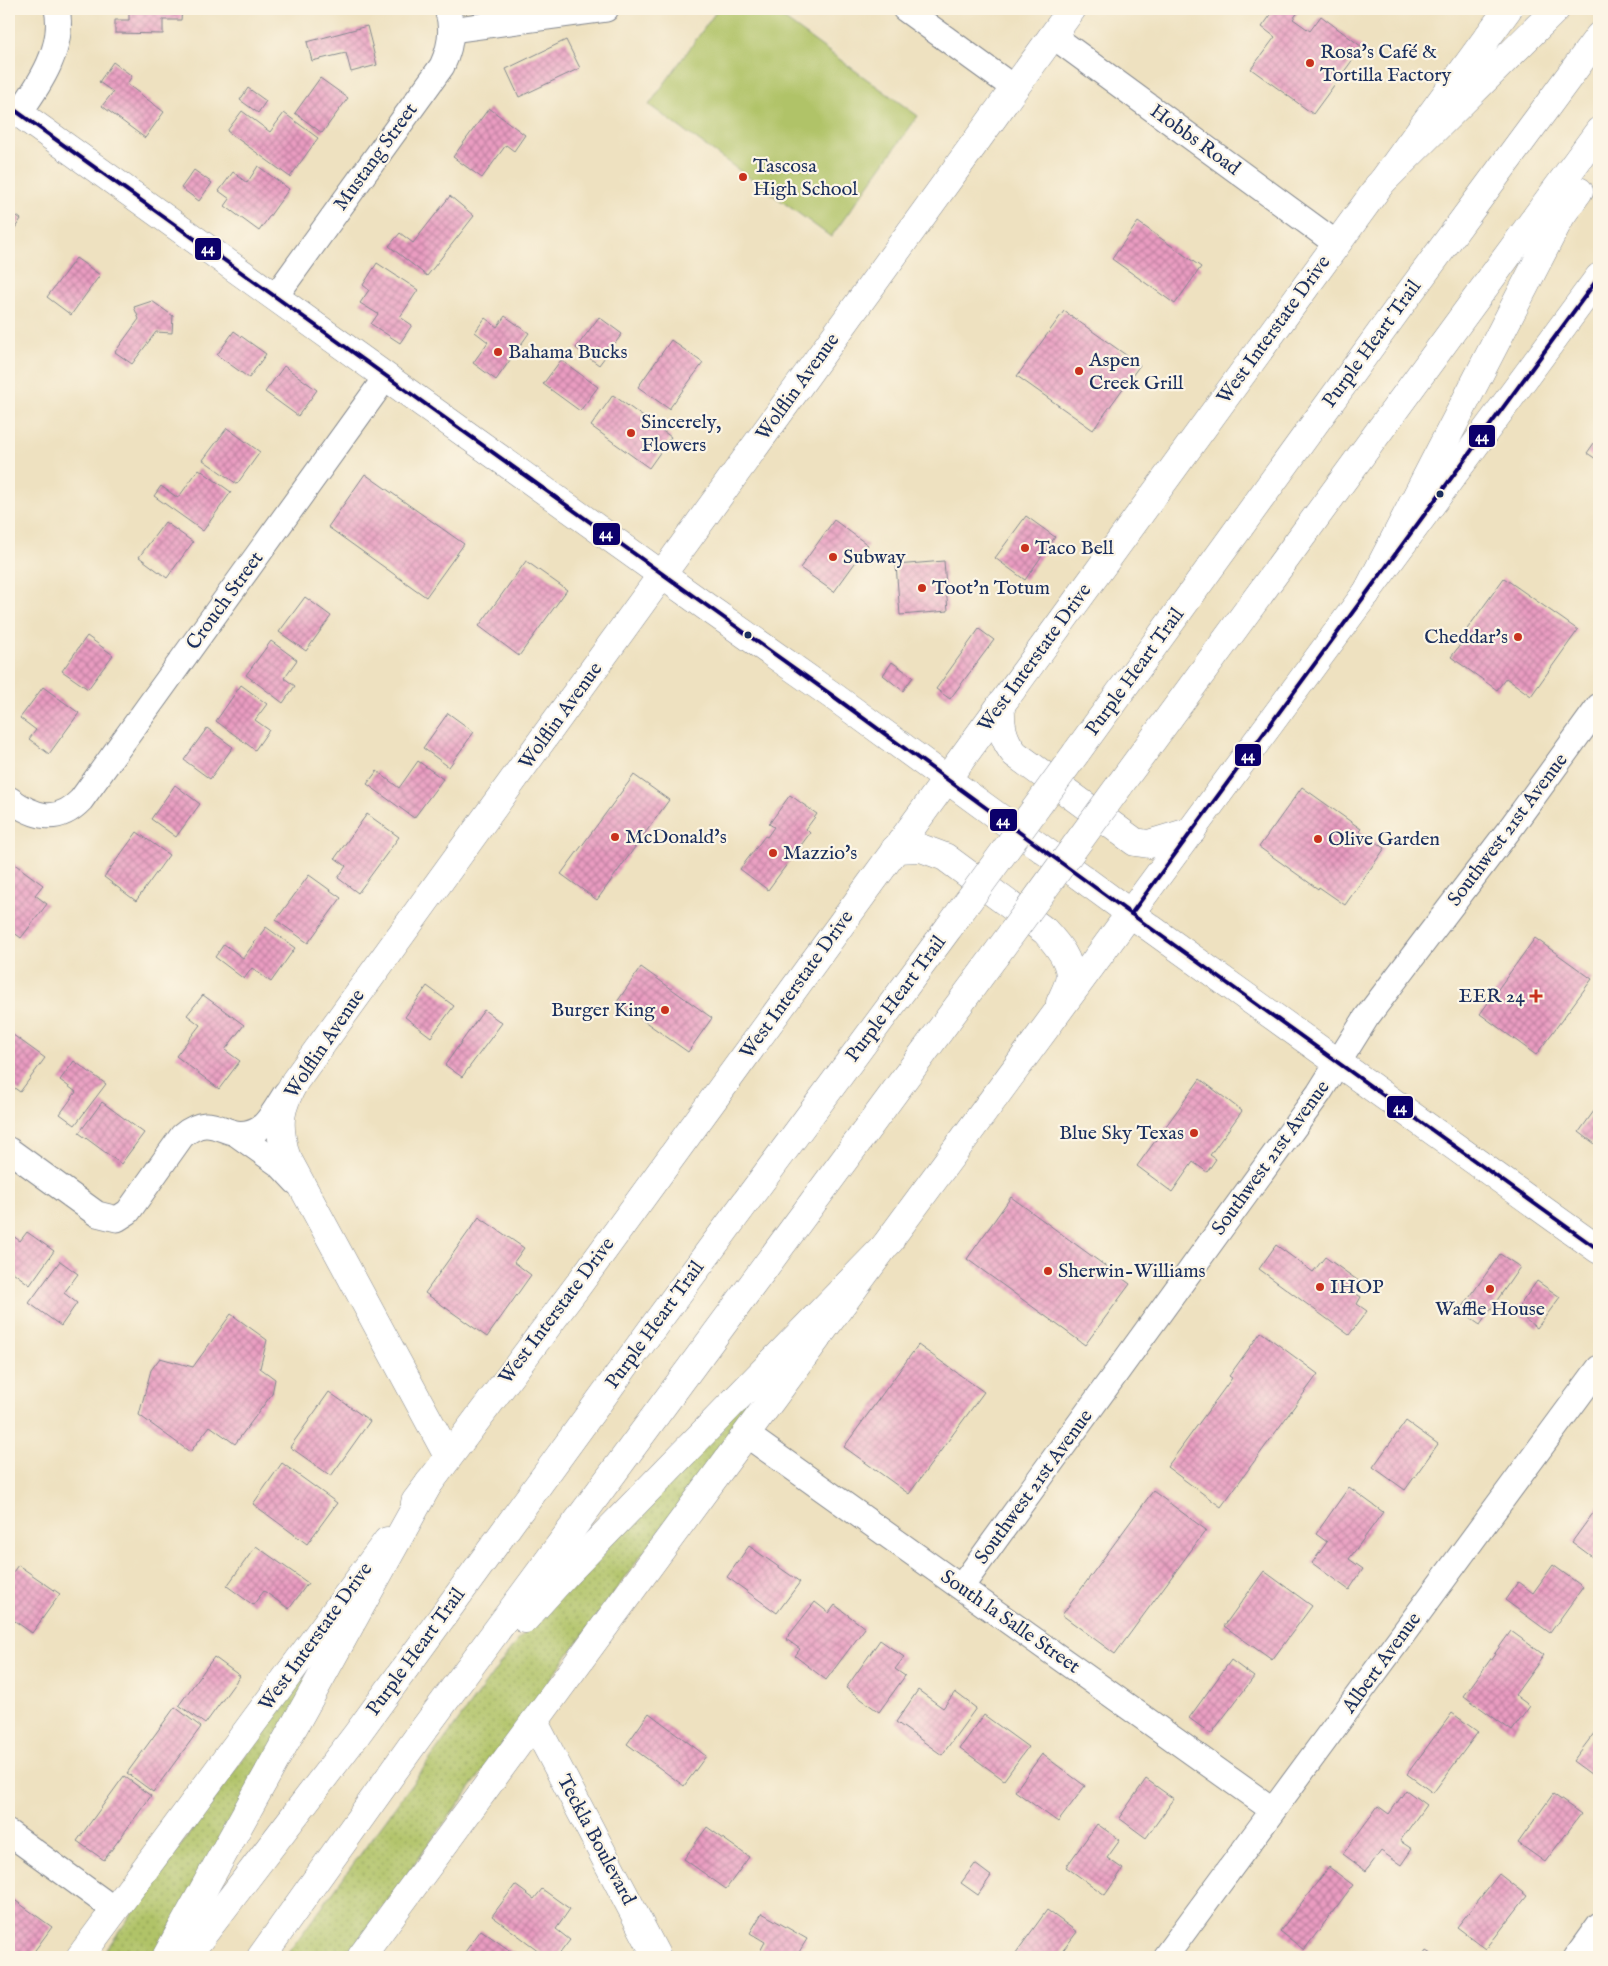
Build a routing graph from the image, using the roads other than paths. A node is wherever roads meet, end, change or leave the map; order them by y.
1 (57, 9) edge
2 (606, 9) edge
3 (905, 9) edge
4 (1072, 9) edge
5 (1508, 9) edge
6 (1556, 9) edge
7 (449, 20) edge
8 (1053, 36) junction
9 (1599, 36) edge
10 (1014, 88) junction
11 (14, 110) edge
12 (1599, 131) edge
13 (1599, 163) edge
14 (1378, 186) junction
15 (1337, 244) junction
16 (1599, 278) edge
17 (275, 297) junction
18 (386, 377) junction
19 (663, 576) junction
20 (1366, 594) junction
21 (1001, 704) junction
22 (1599, 706) edge
23 (947, 778) junction
24 (9, 799) edge
25 (1192, 831) junction
26 (895, 849) junction
27 (1131, 914) junction
28 (1053, 1020) junction
29 (1338, 1063) junction
30 (295, 1081) junction
31 (238, 1135) junction
32 (9, 1150) edge
33 (305, 1192) junction
34 (890, 1241) junction
35 (1599, 1250) edge
36 (1599, 1368) edge
37 (747, 1435) junction
38 (448, 1456) junction
39 (429, 1483) junction
40 (961, 1587) junction
41 (534, 1722) junction
42 (418, 1737) junction
43 (1274, 1810) junction
44 (9, 1833) edge
45 (115, 1910) junction
46 (1599, 1925) edge
47 (80, 1957) edge
48 (166, 1957) edge
49 (186, 1957) edge
50 (261, 1957) edge
51 (361, 1957) edge
52 (658, 1957) edge
53 (1165, 1957) edge
54 (1576, 1957) edge

1 - 11 street
2 - 7 street
3 - 10 street
4 - 8 main road, Wolflin Avenue
5 - 14 main road, West Interstate Drive
6 - 14 main road
7 - 17 street, Mustang Street
8 - 10 main road, Wolflin Avenue
8 - 15 street, Hobbs Road
9 - 49 main road, Purple Heart Trail, bridge
10 - 19 main road, Wolflin Avenue
11 - 17 main road
12 - 42 main road, bridge
13 - 20 main road
14 - 15 main road, West Interstate Drive
15 - 21 main road, West Interstate Drive
16 - 20 main road
17 - 18 main road
18 - 19 main road
18 - 24 street, Crouch Street
19 - 23 main road
19 - 30 main road, Wolflin Avenue
20 - 25 main road
21 - 23 main road, West Interstate Drive
21 - 25 main road
22 - 29 street, Southwest 21st Avenue
23 - 26 main road, West Interstate Drive
23 - 27 main road
25 - 27 main road
26 - 28 main road
26 - 38 main road, West Interstate Drive
27 - 28 main road
27 - 29 main road
28 - 34 main road
29 - 35 main road
29 - 40 street, Southwest 21st Avenue
30 - 31 street
30 - 33 main road, Wolflin Avenue
31 - 32 street
31 - 33 street
33 - 38 main road, Wolflin Avenue
34 - 37 main road
34 - 42 main road
36 - 43 street, Albert Avenue
37 - 40 street, South la Salle Street
37 - 41 main road
38 - 39 main road, West Interstate Drive
39 - 45 main road, West Interstate Drive
39 - 48 main road
40 - 43 street, South la Salle Street
41 - 51 main road
41 - 52 main road, Teckla Boulevard
42 - 50 main road
43 - 53 street, Albert Avenue
44 - 45 street
45 - 47 main road, West Interstate Drive
46 - 54 street

